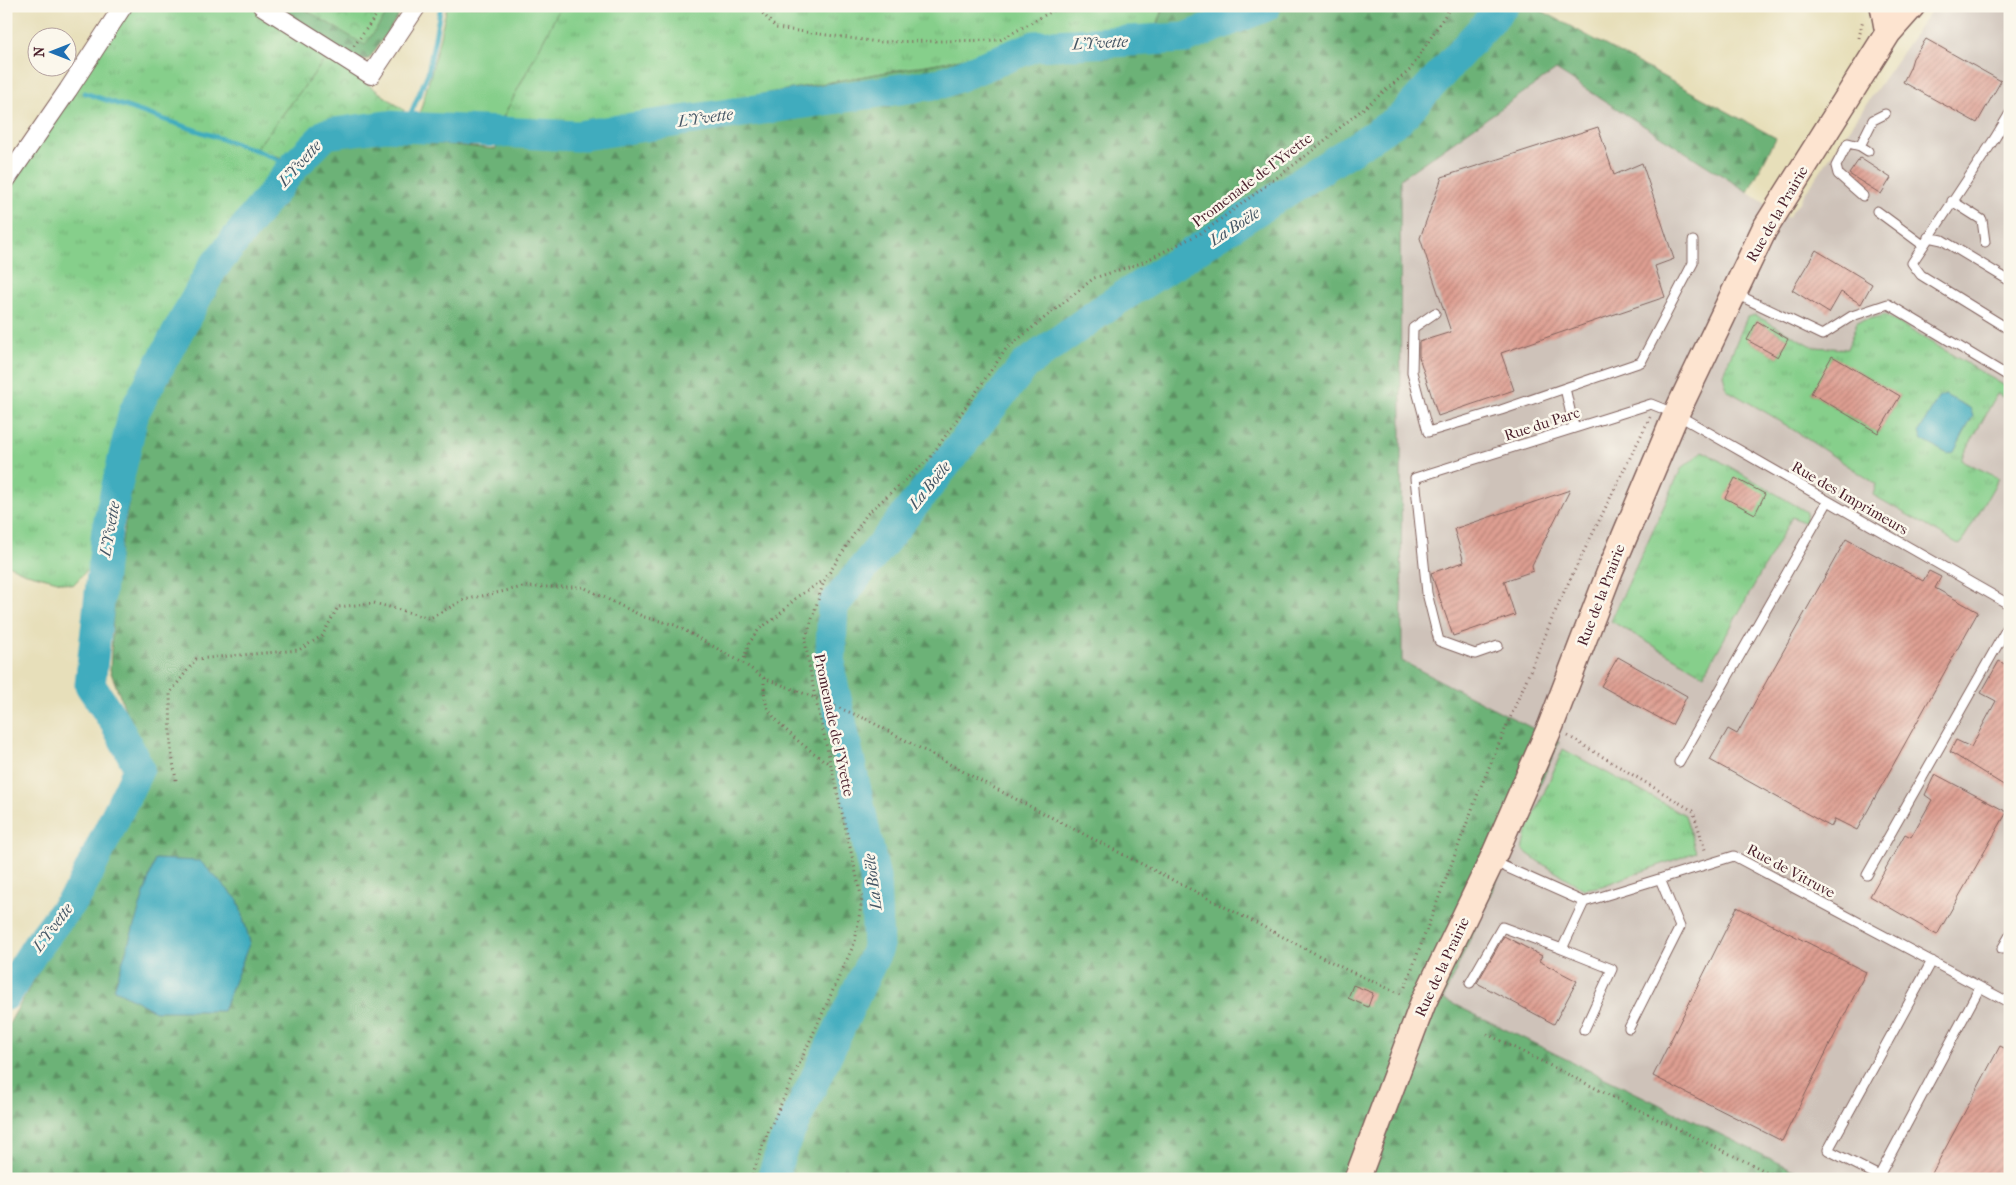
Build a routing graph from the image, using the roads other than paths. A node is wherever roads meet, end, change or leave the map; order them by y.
1 (123, 6) edge
2 (262, 6) edge
3 (417, 6) edge
4 (1883, 6) edge
5 (1912, 6) edge
6 (1888, 33) junction
7 (2010, 113) edge
8 (1884, 114) dead end
9 (6, 180) edge
10 (1864, 196) dead end
11 (1952, 201) junction
12 (1877, 211) dead end
13 (1693, 241) dead end
14 (1925, 241) junction
15 (1985, 242) dead end
16 (2010, 282) edge
17 (1734, 293) junction
18 (1435, 313) dead end
19 (2010, 330) edge
20 (2010, 377) edge
21 (1565, 388) junction
22 (1676, 414) junction
23 (1574, 428) junction
24 (1828, 501) junction
25 (2010, 605) edge
26 (2010, 623) edge
27 (1498, 646) dead end
28 (1679, 762) dead end
29 (1492, 860) junction
30 (1867, 875) dead end
31 (1660, 879) junction
32 (1584, 902) junction
33 (2010, 935) edge
34 (1562, 948) junction
35 (2002, 949) dead end
36 (1932, 961) junction
37 (1470, 983) dead end
38 (1980, 987) junction
39 (2010, 1003) edge
40 (1629, 1028) dead end
41 (1584, 1030) dead end
42 (1357, 1179) edge

1 - 9 street
2 - 3 street
4 - 6 street
5 - 6 street, Rue de la Prairie
6 - 17 street, Rue de la Prairie
7 - 11 lane
8 - 10 lane
11 - 14 lane
11 - 15 lane
12 - 14 lane
13 - 21 lane
14 - 16 lane
14 - 19 lane
17 - 20 lane
17 - 22 street, Rue de la Prairie
18 - 21 lane
21 - 23 lane
22 - 23 lane, Rue du Parc
22 - 24 lane, Rue des Imprimeurs
22 - 29 street, Rue de la Prairie
23 - 27 lane, Rue du Parc
24 - 25 lane, Rue des Imprimeurs
24 - 28 lane
26 - 30 lane
29 - 32 lane
29 - 42 street, Rue de la Prairie
31 - 32 lane, Rue de Vitruve
31 - 36 lane, Rue de Vitruve
31 - 40 lane
32 - 34 lane
33 - 35 lane
34 - 37 lane
34 - 41 lane
36 - 38 lane, Rue de Vitruve
36 - 38 lane
38 - 39 lane, Rue de Vitruve

